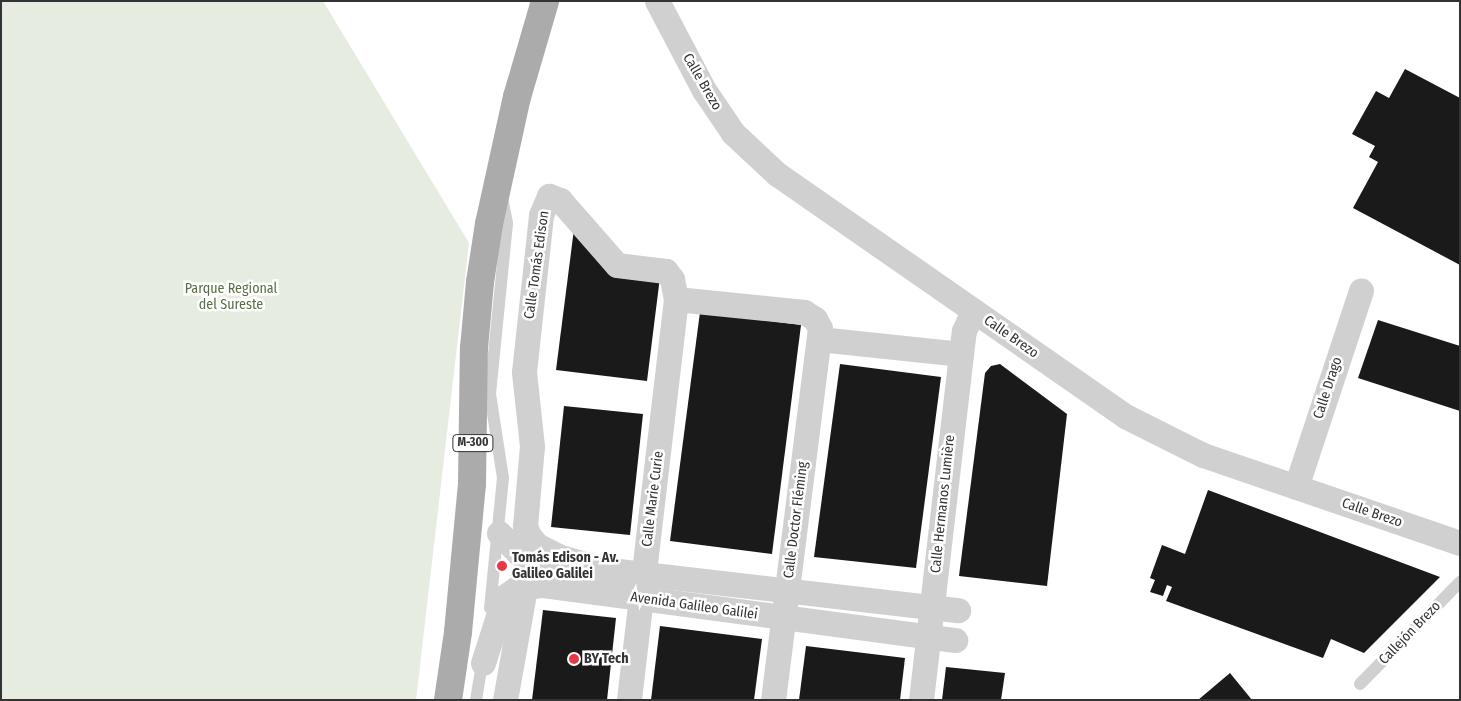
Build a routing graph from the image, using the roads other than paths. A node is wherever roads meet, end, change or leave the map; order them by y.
1 (545, 1) edge
2 (657, 1) edge
3 (498, 187) junction
4 (1361, 290) dead end
5 (676, 299) junction
6 (973, 310) junction
7 (819, 339) junction
8 (960, 354) junction
9 (1296, 486) junction
10 (498, 533) junction
11 (1460, 543) edge
12 (592, 566) junction
13 (644, 572) junction
14 (1460, 582) edge
15 (524, 588) junction
16 (788, 590) junction
17 (641, 599) junction
18 (932, 607) junction
19 (958, 610) dead end
20 (783, 618) junction
21 (928, 637) junction
22 (956, 640) dead end
23 (483, 663) junction
24 (1360, 684) dead end
25 (448, 700) edge
26 (476, 700) edge
27 (505, 700) edge
28 (629, 700) edge
29 (773, 700) edge
30 (921, 700) edge

1 - 3 main road, M-300
2 - 6 street, Calle Brezo
3 - 10 lane
3 - 25 main road, M-300
4 - 9 street, Calle Drago
5 - 7 street
5 - 12 street, Calle Tomás Edison
5 - 13 street, Calle Marie Curie
6 - 8 street, Calle Hermanos Lumière
6 - 9 street, Calle Brezo
7 - 8 street
7 - 16 street, Calle Doctor Fléming
8 - 18 street, Calle Hermanos Lumière
9 - 11 street, Calle Brezo
10 - 12 street, Avenida Galileo Galilei
10 - 23 lane
12 - 13 street, Avenida Galileo Galilei
13 - 16 street, Avenida Galileo Galilei
13 - 17 street, Calle Marie Curie
14 - 24 lane, Callejón Brezo
15 - 17 street, Avenida Galileo Galilei
15 - 23 street, Avenida Galileo Galilei
15 - 27 street
16 - 18 street, Avenida Galileo Galilei
16 - 20 street, Calle Doctor Fléming
17 - 20 street, Avenida Galileo Galilei
17 - 28 street, Calle Marie Curie
18 - 19 street, Avenida Galileo Galilei
18 - 21 street, Calle Hermanos Lumière
20 - 21 street, Avenida Galileo Galilei
20 - 29 street, Calle Doctor Fléming
21 - 22 street, Avenida Galileo Galilei
21 - 30 street, Calle Hermanos Lumière
23 - 26 lane

